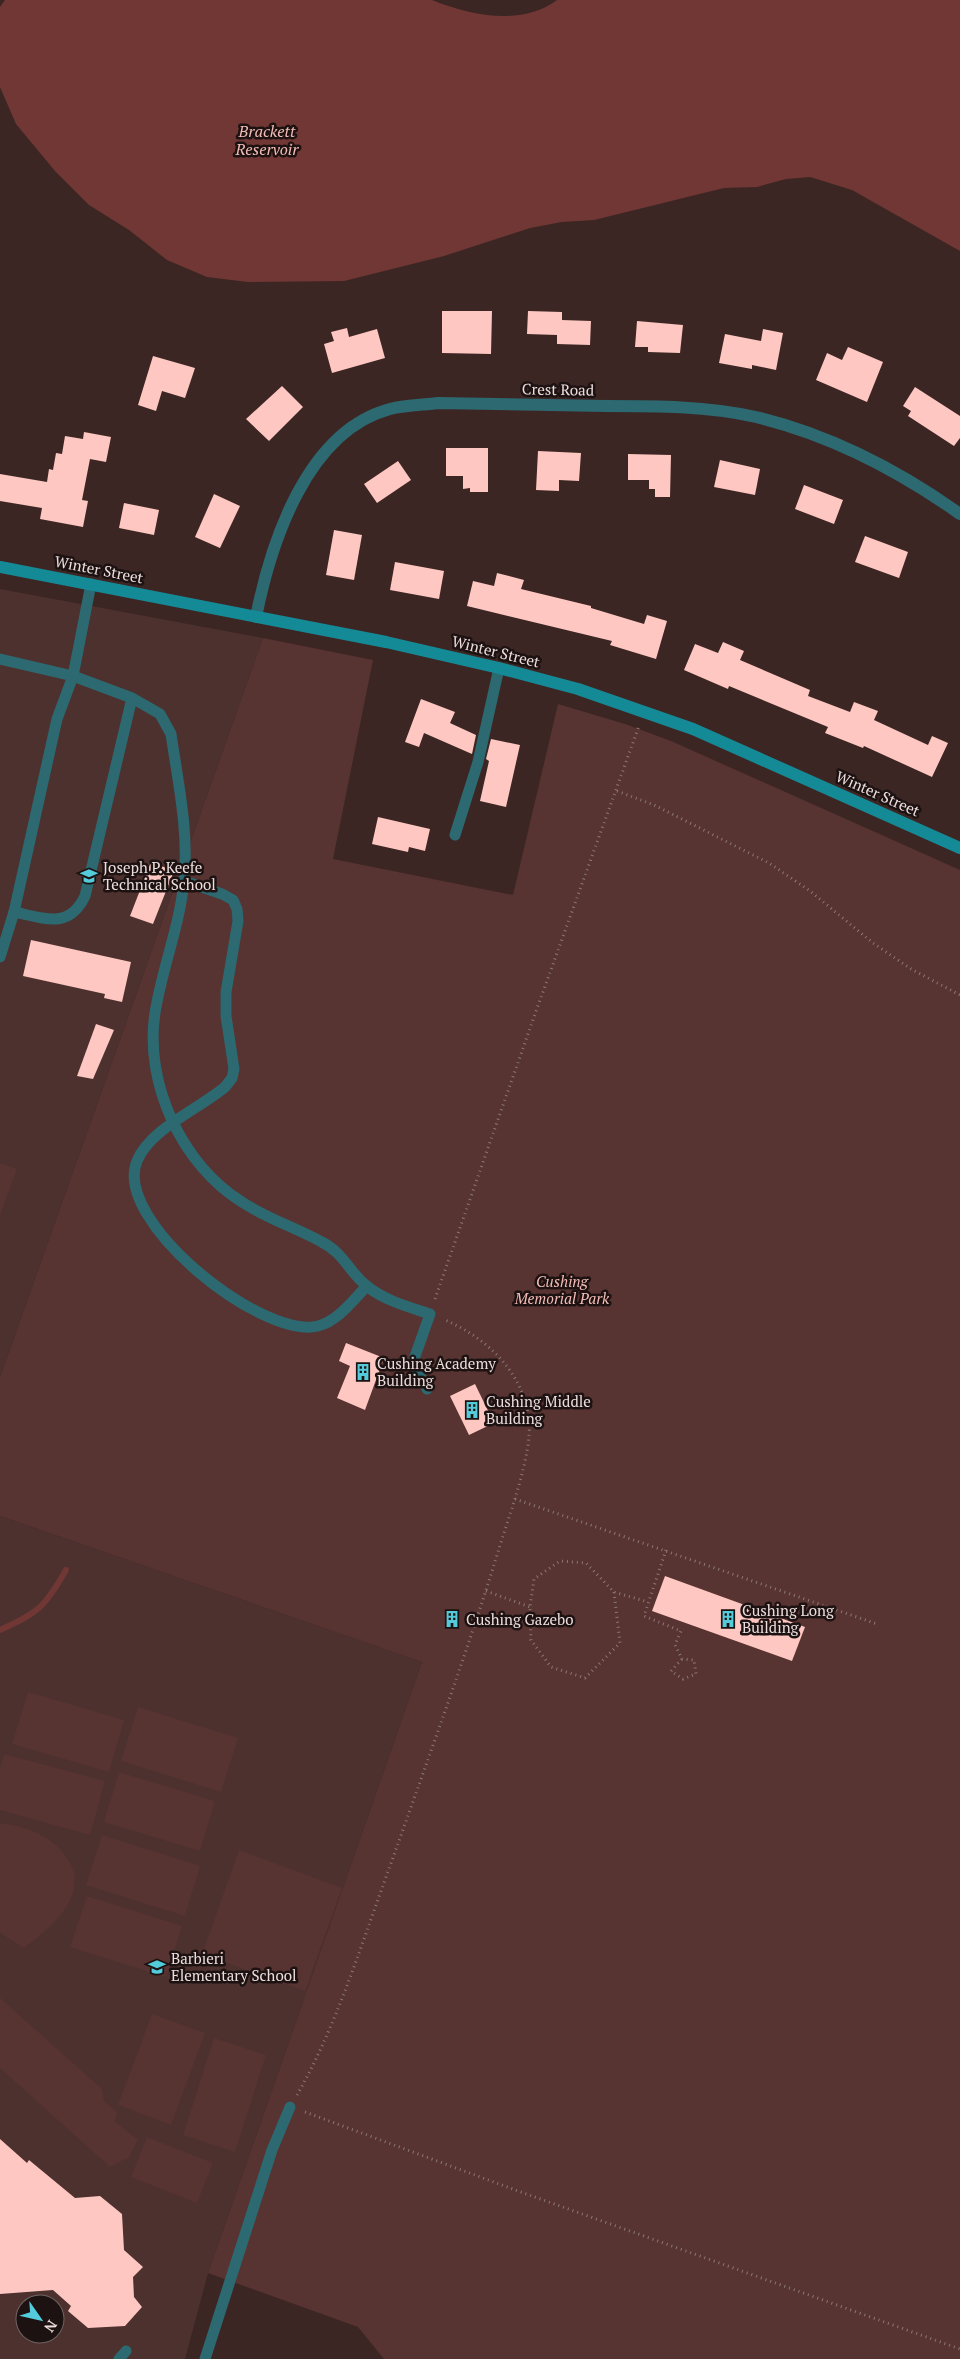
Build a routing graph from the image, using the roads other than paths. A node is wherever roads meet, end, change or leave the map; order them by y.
1 (960, 514) edge
2 (0, 567) edge
3 (91, 584) junction
4 (256, 617) junction
5 (0, 660) edge
6 (499, 668) junction
7 (73, 676) junction
8 (132, 698) junction
9 (455, 835) dead end
10 (960, 848) edge
11 (184, 881) junction
12 (14, 912) junction
13 (0, 956) edge
14 (174, 1124) junction
15 (366, 1286) junction
16 (427, 1389) dead end
17 (290, 2107) road end
18 (205, 2359) edge

1 - 4 street, Crest Road
2 - 3 main road, Winter Street
3 - 4 main road, Winter Street
3 - 7 lane
4 - 6 main road, Winter Street
5 - 7 lane
6 - 9 lane
6 - 10 main road, Winter Street
7 - 8 lane
7 - 12 lane
8 - 11 lane
8 - 12 lane
11 - 14 lane
11 - 14 lane
12 - 13 lane
14 - 15 lane
14 - 15 lane
15 - 16 lane
17 - 18 lane

